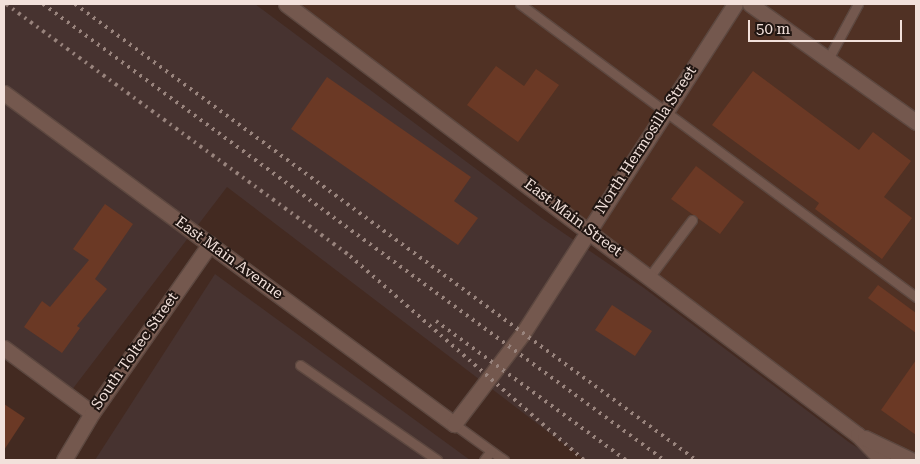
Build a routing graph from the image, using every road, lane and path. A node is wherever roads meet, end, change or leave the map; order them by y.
1 (286, 4) edge
2 (520, 4) edge
3 (735, 4) edge
4 (750, 4) edge
5 (858, 4) edge
6 (828, 59) junction
7 (4, 93) edge
8 (665, 111) junction
9 (916, 122) edge
10 (692, 220) dead end
11 (588, 229) junction
12 (210, 244) junction
13 (650, 276) junction
14 (916, 297) edge
15 (4, 348) edge
16 (300, 365) dead end
17 (92, 412) junction
18 (454, 424) junction
19 (858, 435) junction
20 (491, 451) junction
21 (64, 460) edge
22 (438, 460) edge
23 (484, 460) edge
24 (504, 460) edge
25 (882, 460) edge
26 (911, 460) edge

1 - 11 street, East Main Street
2 - 8 lane
3 - 8 street, North Hermosilla Street
4 - 6 street
5 - 6 lane
6 - 9 street
7 - 12 street, East Main Avenue
8 - 11 street, North Hermosilla Street
8 - 14 lane
10 - 13 lane
11 - 13 street, East Main Street
11 - 18 street, North Hermosilla Street
12 - 17 street, South Toltec Street
12 - 18 street, East Main Avenue
13 - 19 street, East Main Street
15 - 17 street
16 - 22 lane
17 - 21 street, South Toltec Street
18 - 20 lane
19 - 25 street, East Main Street
19 - 26 street, East Main Street
20 - 23 lane
20 - 24 lane

